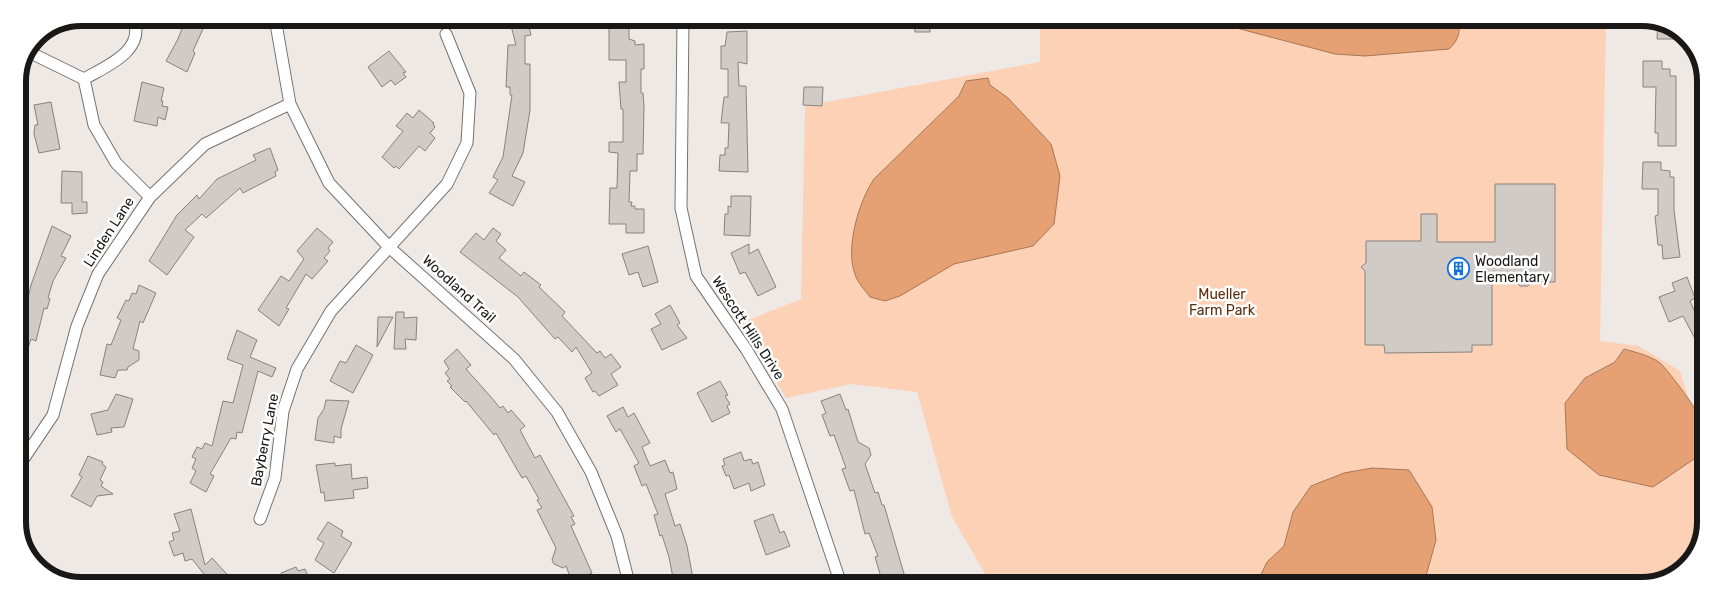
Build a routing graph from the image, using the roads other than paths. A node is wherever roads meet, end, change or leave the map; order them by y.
1 (136, 26) edge
2 (276, 26) edge
3 (683, 26) edge
4 (446, 34) dead end
5 (34, 54) edge
6 (84, 79) junction
7 (290, 104) junction
8 (150, 197) junction
9 (389, 247) junction
10 (26, 455) edge
11 (260, 519) dead end
12 (627, 577) edge
13 (839, 577) edge

1 - 6 street
2 - 7 street, Woodland Trail
3 - 13 street, Wescott Hills Drive
4 - 9 street, Bayberry Lane
5 - 6 street
6 - 8 street
7 - 8 street, Linden Lane
7 - 9 street, Woodland Trail
8 - 10 street, Linden Lane
9 - 11 street, Bayberry Lane
9 - 12 street, Woodland Trail

